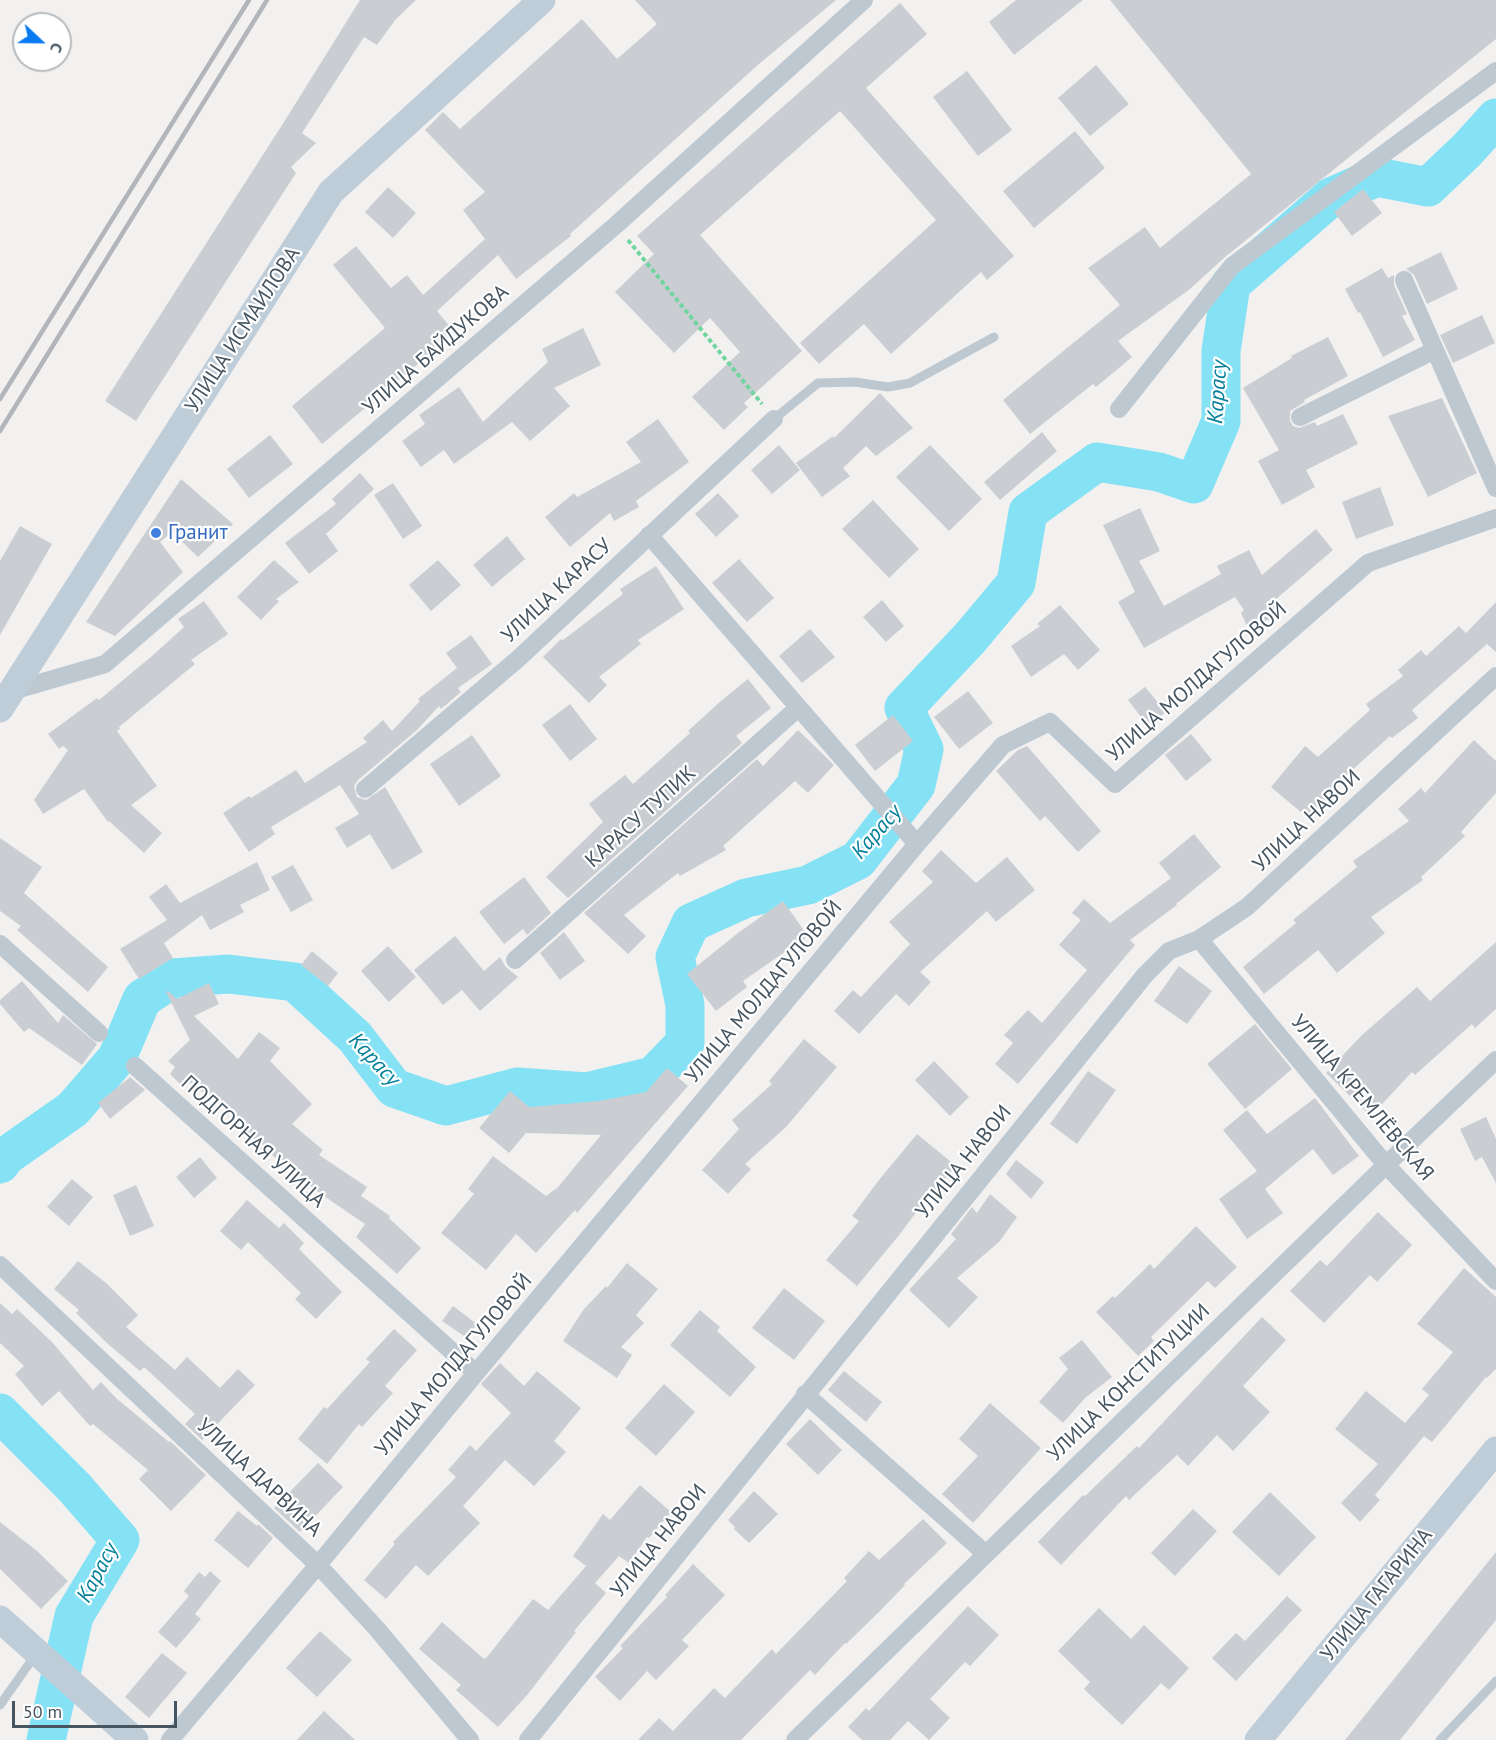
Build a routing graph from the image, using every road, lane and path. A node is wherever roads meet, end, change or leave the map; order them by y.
1 (542, 0) edge
2 (864, 0) edge
3 (1496, 71) edge
4 (616, 225) junction
5 (1404, 280) dead end
6 (994, 337) dead end
7 (1435, 350) junction
8 (1119, 409) dead end
9 (1300, 417) dead end
10 (774, 419) junction
11 (1496, 488) edge
12 (1496, 518) edge
13 (649, 535) junction
14 (1496, 676) edge
15 (6, 700) edge
16 (798, 708) junction
17 (365, 789) dead end
18 (917, 844) junction
19 (1199, 939) junction
20 (0, 944) edge
21 (515, 960) dead end
22 (99, 1034) dead end
23 (1496, 1060) edge
24 (135, 1066) dead end
25 (1386, 1165) junction
26 (0, 1264) edge
27 (1496, 1281) edge
28 (476, 1373) junction
29 (805, 1394) junction
30 (1496, 1450) edge
31 (986, 1554) junction
32 (318, 1565) junction
33 (0, 1619) edge
34 (37, 1652) junction
35 (1496, 1681) edge
36 (0, 1705) edge
37 (135, 1740) edge
38 (170, 1740) edge
39 (470, 1740) edge
40 (528, 1740) edge
41 (795, 1740) edge
42 (1258, 1740) edge
43 (1440, 1740) edge

1 - 15 main road, УЛИЦА ИСМАИЛОВА
2 - 4 street, УЛИЦА БАЙДУКОВА
3 - 8 street
4 - 10 path
4 - 15 street, УЛИЦА БАЙДУКОВА
5 - 7 street
6 - 10 lane
7 - 9 street
7 - 11 street
10 - 13 street, УЛИЦА КАРАСУ
12 - 18 street, УЛИЦА МОЛДАГУЛОВОЙ
13 - 16 street
13 - 17 street, УЛИЦА КАРАСУ
14 - 19 street, УЛИЦА НАВОИ
16 - 18 street
16 - 21 street, КАРАСУ ТУПИК
18 - 28 street, УЛИЦА МОЛДАГУЛОВОЙ
19 - 25 street, УЛИЦА КРЕМЛЁВСКАЯ
19 - 29 street, УЛИЦА НАВОИ
20 - 22 street
23 - 25 street, УЛИЦА КОНСТИТУЦИИ
24 - 28 street, ПОДГОРНАЯ УЛИЦА
25 - 27 street, УЛИЦА КРЕМЛЁВСКАЯ
25 - 31 street, УЛИЦА КОНСТИТУЦИИ
26 - 32 street, УЛИЦА ДАРВИНА
28 - 32 street, УЛИЦА МОЛДАГУЛОВОЙ
29 - 31 street
29 - 40 street, УЛИЦА НАВОИ
30 - 42 main road, УЛИЦА ГАГАРИНА
31 - 41 street, УЛИЦА КОНСТИТУЦИИ
32 - 38 street, УЛИЦА МОЛДАГУЛОВОЙ
32 - 39 street, УЛИЦА ДАРВИНА
33 - 34 main road
34 - 36 lane
34 - 37 main road
35 - 43 lane

